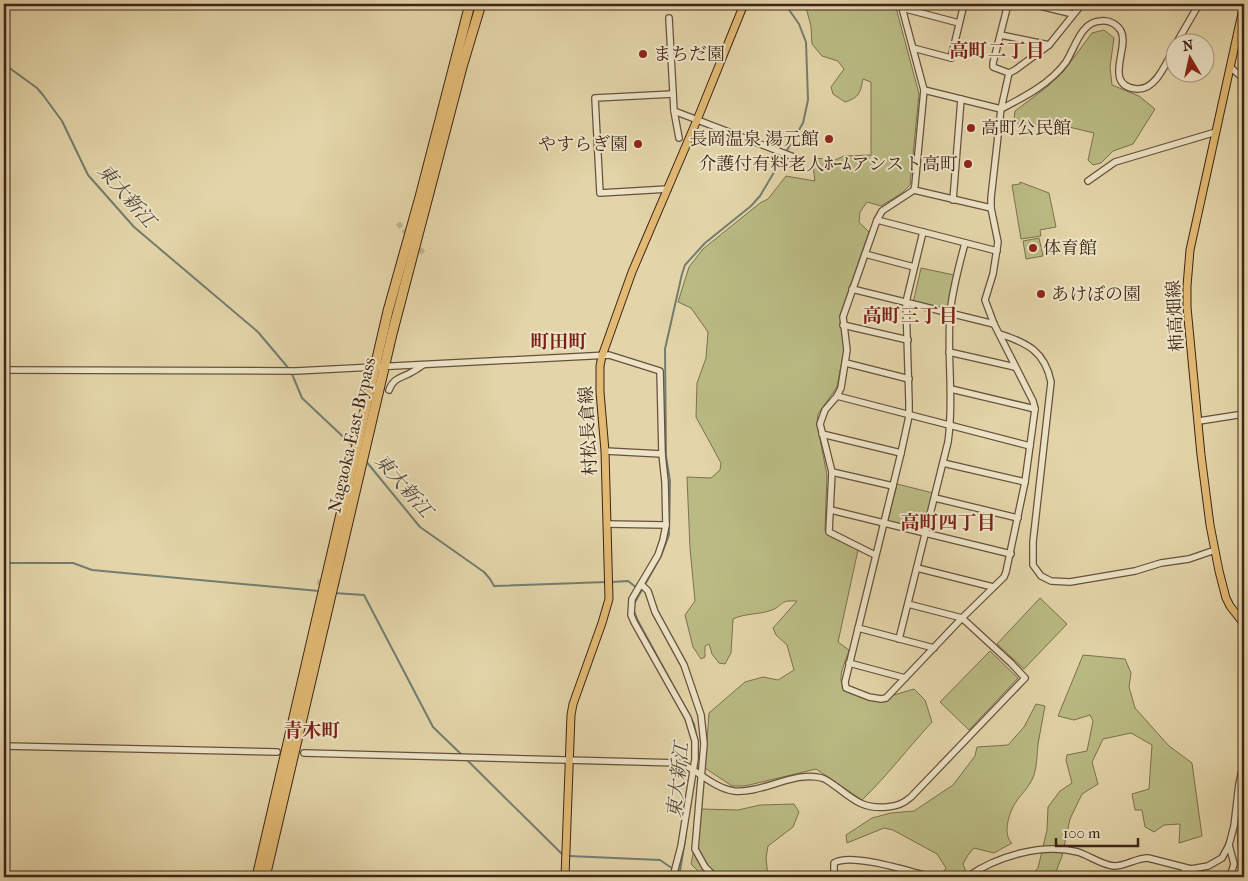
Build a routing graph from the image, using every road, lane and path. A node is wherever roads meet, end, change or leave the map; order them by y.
1 (470, 4) edge
2 (481, 4) edge
3 (744, 4) edge
4 (964, 4) edge
5 (1008, 4) edge
6 (1032, 4) edge
7 (1082, 4) edge
8 (1199, 4) edge
9 (1244, 4) edge
10 (901, 6) edge
11 (1072, 14) junction
12 (670, 18) dead end
13 (959, 23) junction
14 (1183, 32) edge
15 (1001, 34) junction
16 (1049, 45) junction
17 (913, 48) junction
18 (1166, 62) edge
19 (1230, 67) junction
20 (1009, 73) junction
21 (1244, 79) edge
22 (924, 90) junction
23 (673, 94) junction
24 (961, 99) junction
25 (1001, 109) junction
26 (674, 110) junction
27 (697, 120) junction
28 (1216, 132) junction
29 (679, 138) dead end
30 (799, 159) dead end
31 (1088, 181) dead end
32 (668, 189) junction
33 (914, 190) junction
34 (952, 200) junction
35 (991, 208) junction
36 (877, 220) junction
37 (923, 232) junction
38 (965, 242) junction
39 (997, 250) junction
40 (865, 254) junction
41 (914, 267) junction
42 (852, 289) junction
43 (906, 302) junction
44 (950, 313) junction
45 (994, 324) junction
46 (843, 325) junction
47 (1000, 334) junction
48 (908, 340) junction
49 (949, 352) junction
50 (602, 356) junction
51 (846, 363) junction
52 (423, 365) junction
53 (380, 366) junction
54 (1015, 367) junction
55 (4, 370) edge
56 (909, 379) junction
57 (951, 389) junction
58 (389, 390) dead end
59 (837, 396) junction
60 (1035, 409) junction
61 (1244, 414) edge
62 (909, 416) junction
63 (1199, 422) junction
64 (951, 425) junction
65 (822, 434) junction
66 (1030, 446) junction
67 (605, 451) junction
68 (901, 453) junction
69 (662, 454) junction
70 (943, 462) junction
71 (832, 472) junction
72 (1025, 482) junction
73 (893, 486) junction
74 (935, 498) junction
75 (830, 510) junction
76 (1018, 518) junction
77 (883, 522) junction
78 (607, 524) junction
79 (666, 525) junction
80 (925, 534) junction
81 (1215, 550) junction
82 (875, 554) junction
83 (1010, 554) junction
84 (917, 568) junction
85 (641, 584) junction
86 (993, 587) junction
87 (908, 604) junction
88 (962, 618) junction
89 (1244, 624) edge
90 (858, 628) junction
91 (899, 639) junction
92 (934, 648) junction
93 (849, 663) junction
94 (905, 678) junction
95 (4, 746) edge
96 (277, 752) dead end
97 (304, 753) dead end
98 (568, 760) junction
99 (1244, 761) edge
100 (692, 769) junction
101 (701, 776) junction
102 (1229, 845) junction
103 (1185, 868) junction
104 (257, 877) edge
105 (265, 877) edge
106 (565, 877) edge
107 (674, 877) edge
108 (715, 877) edge
109 (831, 877) edge
110 (931, 877) edge
111 (968, 877) edge
112 (1183, 877) edge
113 (1230, 877) edge

1 - 53 highway, Nagaoka East Bypass
2 - 53 highway, Nagaoka East Bypass
3 - 27 main road, 村松長倉線
4 - 13 street
5 - 15 street
6 - 11 street
7 - 11 street
8 - 14 street
9 - 19 main road, 柿高畑線
10 - 13 street
10 - 17 street
11 - 16 street
12 - 23 street
13 - 17 street
15 - 16 street
15 - 20 street
16 - 20 street
17 - 22 street
18 - 25 street
19 - 21 street
19 - 28 main road, 柿高畑線
20 - 25 street
22 - 24 street
22 - 33 street
23 - 26 street
23 - 32 street
24 - 25 street
24 - 34 street
25 - 35 street
26 - 27 street
26 - 29 street
27 - 30 street
27 - 32 main road, 村松長倉線
28 - 31 street
28 - 63 main road, 柿高畑線
32 - 50 main road, 村松長倉線
33 - 34 street
33 - 36 street
34 - 35 street
35 - 39 street
36 - 37 street
36 - 40 street
37 - 38 street
37 - 41 street
38 - 39 street
38 - 44 street
39 - 45 street
40 - 41 street
40 - 42 street
41 - 43 street
42 - 43 street
42 - 46 street
43 - 44 street
43 - 48 street
44 - 45 street
44 - 49 street
45 - 47 street
46 - 48 street
46 - 51 street
47 - 54 street
47 - 81 street
48 - 56 street
49 - 54 street
49 - 57 street
50 - 52 street
50 - 67 main road, 村松長倉線
50 - 69 street
51 - 56 street
51 - 59 street
52 - 53 street
52 - 58 street
53 - 55 street
53 - 104 highway, Nagaoka East Bypass
53 - 105 highway, Nagaoka East Bypass
54 - 60 street
56 - 62 street
57 - 60 street
57 - 64 street
59 - 62 street
59 - 65 street
60 - 66 street
61 - 63 street
62 - 64 street
62 - 68 street
63 - 81 main road, 柿高畑線
64 - 66 street
64 - 70 street
65 - 68 street
65 - 71 street
66 - 72 street
67 - 69 street
67 - 78 main road, 村松長倉線
68 - 73 street
69 - 79 street
70 - 72 street
70 - 74 street
71 - 73 street
71 - 75 street
72 - 76 street
73 - 77 street
74 - 76 street
74 - 80 street
75 - 77 street
75 - 82 street
76 - 83 street
77 - 80 street
77 - 82 street
78 - 79 street
78 - 98 main road, 村松長倉線
79 - 85 street
80 - 83 street
80 - 84 street
81 - 89 main road, 柿高畑線
82 - 90 street
83 - 86 street
84 - 86 street
84 - 87 street
85 - 100 street
85 - 101 street
86 - 88 street
87 - 88 street
87 - 91 street
88 - 92 street
88 - 101 street
90 - 91 street
90 - 93 street
91 - 92 street
92 - 94 street
93 - 94 street
93 - 94 street
95 - 96 street
97 - 98 street
98 - 100 street
98 - 106 main road, 村松長倉線
99 - 102 street
100 - 101 street
100 - 107 street
101 - 108 street
102 - 103 street
102 - 113 street
103 - 111 street
103 - 112 street
109 - 110 street

